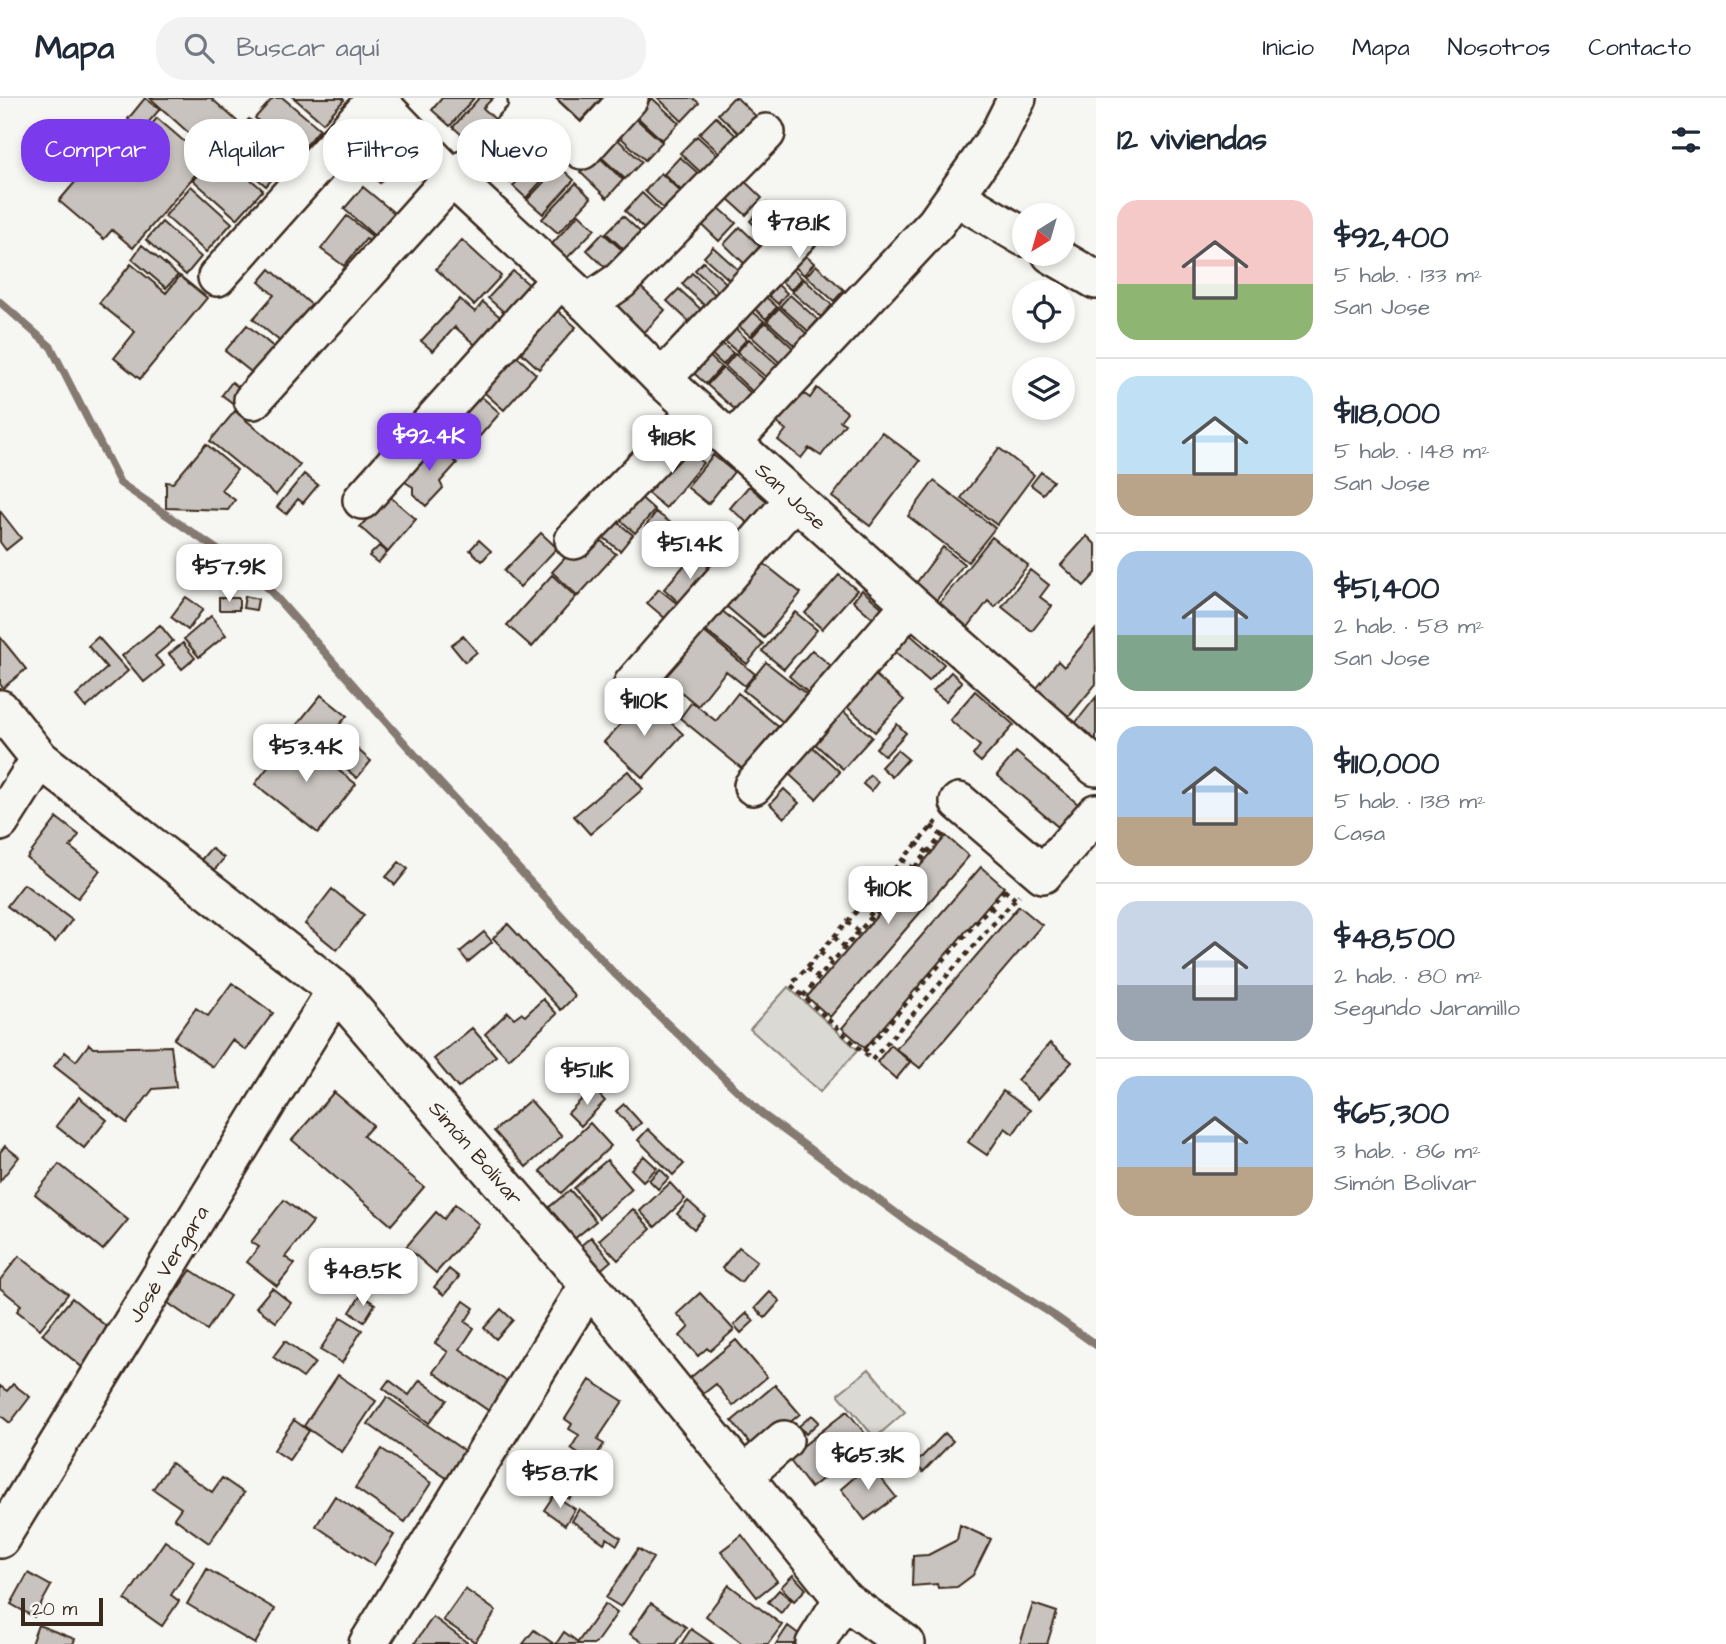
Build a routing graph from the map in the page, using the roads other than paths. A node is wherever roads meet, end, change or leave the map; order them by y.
1 (629, 98) edge
2 (1017, 98) edge
3 (376, 99) edge
4 (532, 102) edge
5 (766, 133) dead end
6 (452, 178) junction
7 (955, 196) junction
8 (1012, 230) edge
9 (800, 233) dead end
10 (1072, 266) edge
11 (217, 277) dead end
12 (560, 279) junction
13 (1096, 280) edge
14 (590, 306) junction
15 (662, 379) junction
16 (253, 400) dead end
17 (696, 410) junction
18 (733, 441) junction
19 (362, 500) dead end
20 (794, 500) junction
21 (574, 540) dead end
22 (911, 604) junction
23 (633, 684) dead end
24 (0, 709) edge
25 (40, 759) junction
26 (1096, 767) edge
27 (753, 786) dead end
28 (963, 805) road end
29 (1096, 813) edge
30 (0, 822) edge
31 (337, 990) junction
32 (589, 1285) junction
33 (784, 1440) dead end
34 (743, 1476) junction
35 (0, 1539) edge
36 (844, 1599) junction
37 (368, 1644) edge
38 (815, 1644) edge
39 (906, 1644) edge

1 - 4 street
2 - 7 street
3 - 6 street, San Jose
3 - 11 street
4 - 6 street
5 - 14 street
6 - 12 street, San Jose
6 - 16 street
7 - 8 street
7 - 18 street
9 - 15 street
10 - 13 street
12 - 14 street, San Jose
12 - 19 street
14 - 15 street, San Jose
15 - 17 street, San Jose
17 - 18 street, San Jose
17 - 21 street
18 - 20 street, San Jose
20 - 22 street, San Jose
20 - 23 street
22 - 26 street, San Jose
22 - 27 street
24 - 25 street, Simón Bolívar
25 - 30 street
25 - 31 street, Simón Bolívar
28 - 29 street
31 - 32 street, Simón Bolívar
31 - 35 street, José Vergara
32 - 34 street, Simón Bolívar
32 - 37 street
33 - 34 street
34 - 36 street, Simón Bolívar
36 - 38 street
36 - 39 street, Simón Bolívar

